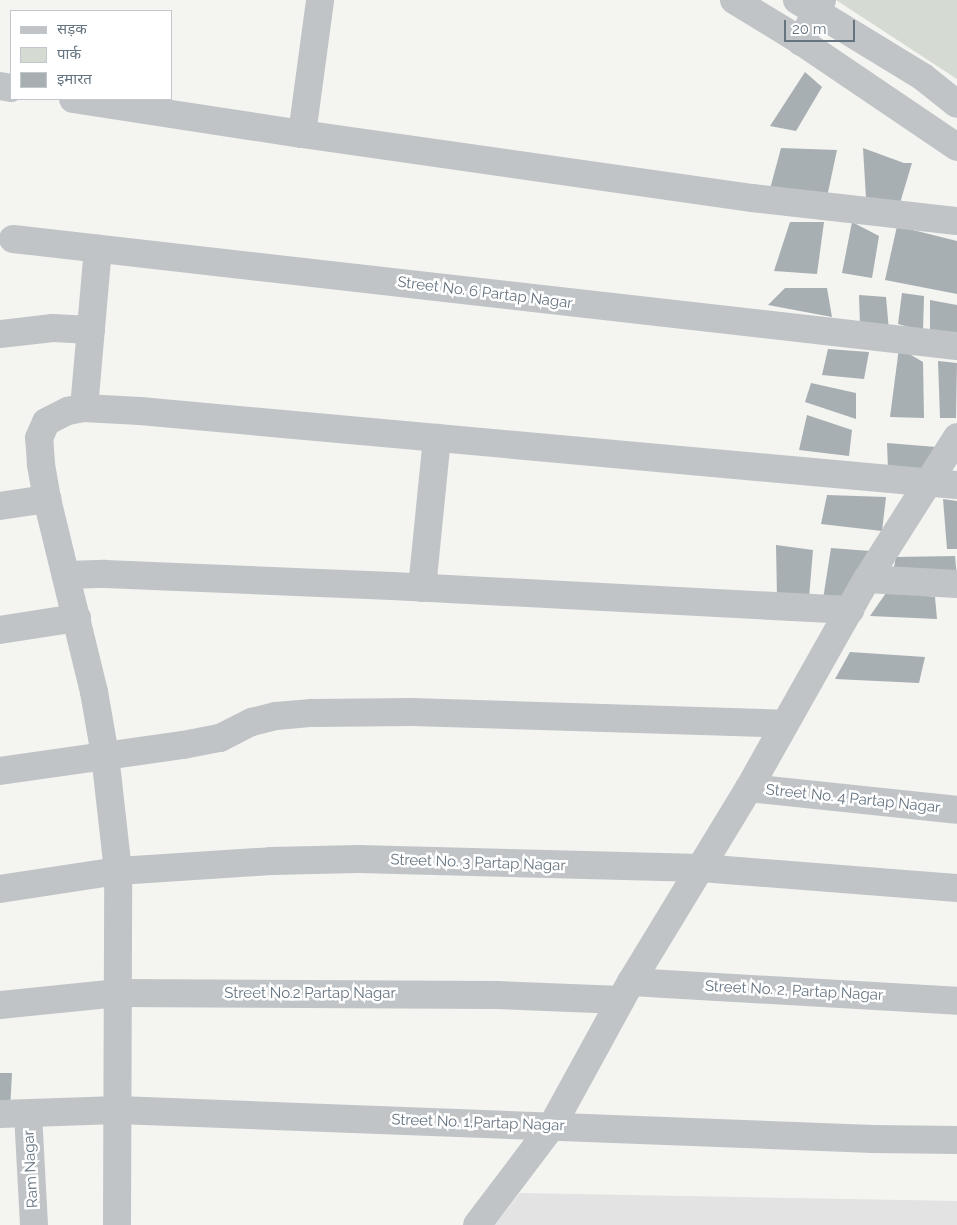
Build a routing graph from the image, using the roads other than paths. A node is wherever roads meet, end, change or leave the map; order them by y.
1 (320, 0) edge
2 (734, 0) edge
3 (812, 4) edge
4 (802, 42) junction
5 (81, 100) edge
6 (957, 104) edge
7 (302, 134) junction
8 (957, 147) edge
9 (957, 221) edge
10 (13, 239) dead end
11 (98, 249) junction
12 (91, 330) junction
13 (0, 334) edge
14 (957, 346) edge
15 (84, 408) junction
16 (957, 437) edge
17 (437, 438) junction
18 (926, 484) junction
19 (957, 485) edge
20 (48, 499) junction
21 (0, 506) edge
22 (67, 575) junction
23 (867, 578) junction
24 (957, 584) edge
25 (422, 588) junction
26 (850, 610) junction
27 (77, 618) junction
28 (0, 630) edge
29 (785, 724) junction
30 (105, 755) junction
31 (0, 771) edge
32 (749, 788) junction
33 (957, 810) edge
34 (701, 868) junction
35 (118, 871) junction
36 (957, 888) edge
37 (0, 889) edge
38 (626, 991) junction
39 (118, 993) junction
40 (957, 1001) edge
41 (0, 1004) edge
42 (118, 1110) junction
43 (0, 1114) edge
44 (28, 1114) junction
45 (552, 1126) junction
46 (957, 1140) edge
47 (34, 1225) edge
48 (117, 1225) edge
49 (477, 1225) edge

1 - 7 street
2 - 4 street
3 - 4 street
3 - 6 street
4 - 8 street
5 - 7 street
7 - 9 street
10 - 11 street, Street No. 6 Partap Nagar
11 - 12 street
11 - 14 street, Street No. 6 Partap Nagar
12 - 13 street
12 - 15 street
15 - 17 street
15 - 20 street
16 - 18 street
17 - 18 street
17 - 25 street
18 - 19 street
18 - 23 street
20 - 21 street
20 - 22 street
22 - 25 street
22 - 27 street
23 - 24 street
23 - 26 street
25 - 26 street
26 - 29 street
27 - 28 street
27 - 30 street
29 - 30 street
29 - 32 street
30 - 31 street
30 - 35 street
32 - 33 street, Street No. 4 Partap Nagar
32 - 34 street
34 - 35 street, Street No. 3 Partap Nagar
34 - 36 street, Street No. 3 Partap Nagar
34 - 38 street
35 - 37 street, Street No. 3 Partap Nagar
35 - 39 street
38 - 39 street, Street No.2 Partap Nagar
38 - 40 street, Street No. 2, Partap Nagar
38 - 45 street
39 - 41 street, Street No.2 Partap Nagar
39 - 42 street
42 - 44 street, Street No. 1,Partap Nagar
42 - 45 street, Street No. 1,Partap Nagar
42 - 48 street
43 - 44 street, Street No. 1,Partap Nagar
44 - 47 street, Ram Nagar
45 - 46 street, Street No. 1,Partap Nagar
45 - 49 street

